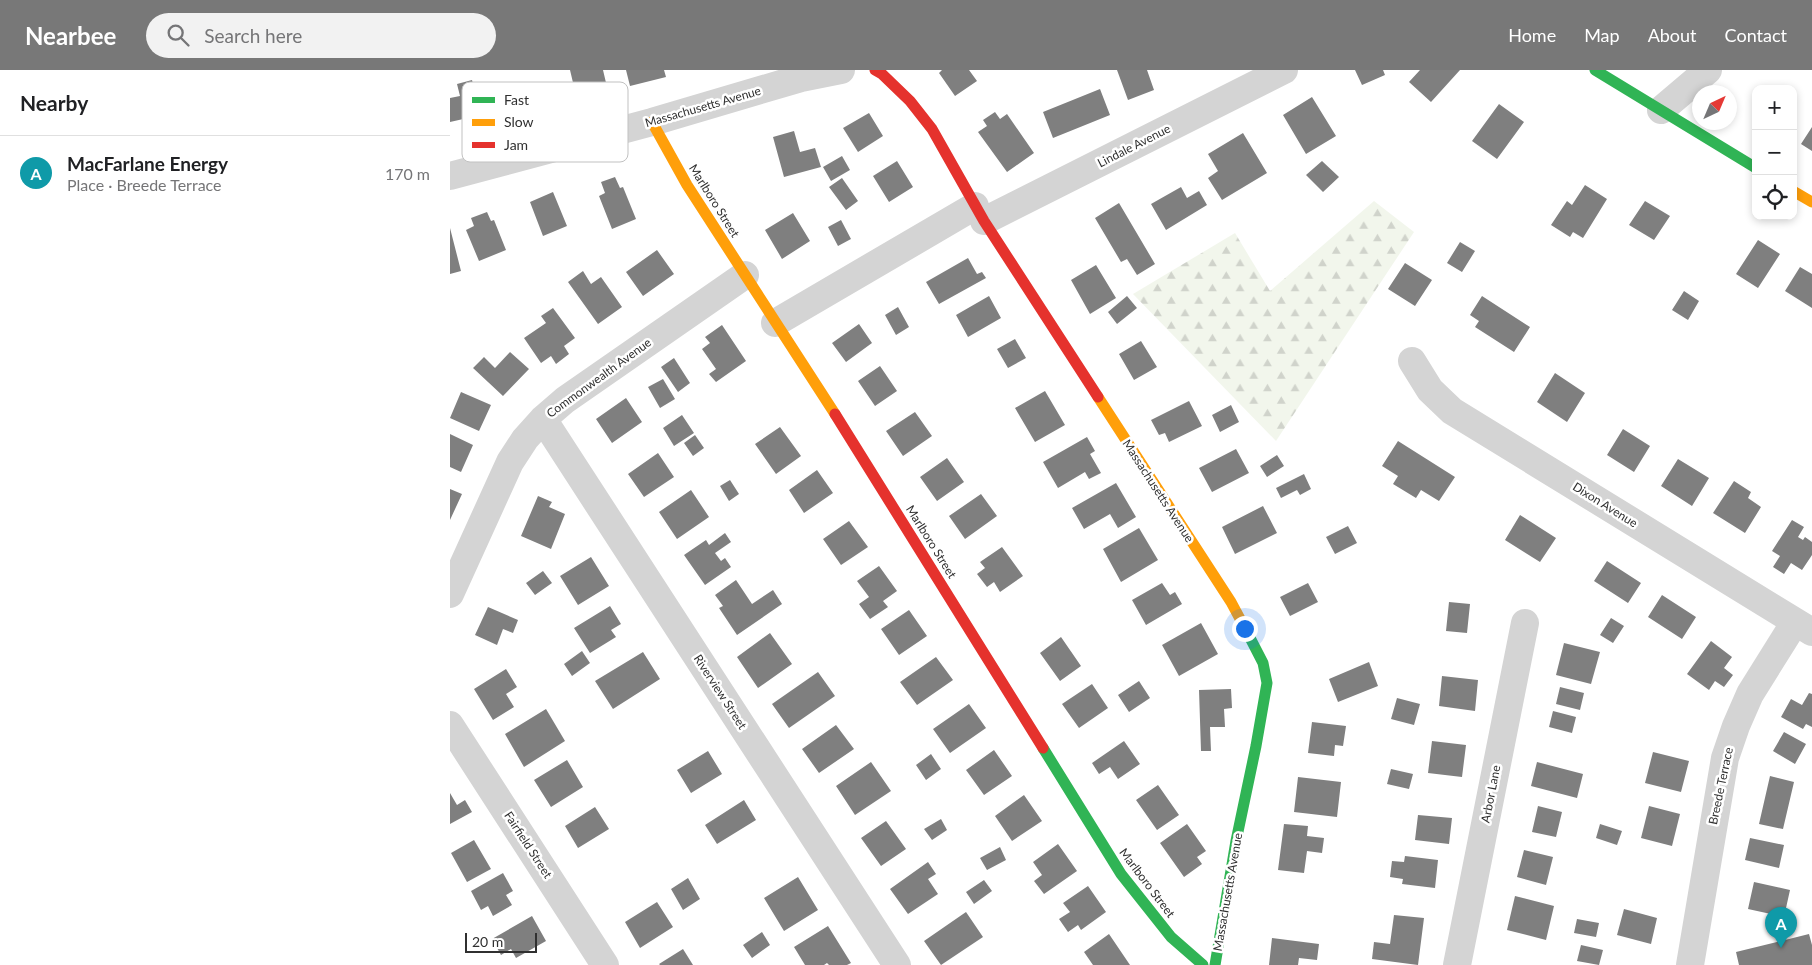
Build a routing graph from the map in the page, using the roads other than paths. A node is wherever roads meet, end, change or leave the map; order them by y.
1 (841, 70) edge
2 (875, 70) edge
3 (1284, 70) edge
4 (1595, 70) edge
5 (1708, 70) edge
6 (1661, 110) junction
7 (652, 122) junction
8 (628, 128) edge
9 (502, 162) edge
10 (1752, 166) edge
11 (450, 176) edge
12 (1797, 193) edge
13 (1812, 202) edge
14 (979, 214) junction
15 (745, 275) junction
16 (775, 323) junction
17 (1412, 361) dead end
18 (543, 418) junction
19 (450, 594) edge
20 (1525, 623) dead end
21 (1804, 627) edge
22 (450, 725) edge
23 (606, 965) edge
24 (897, 965) edge
25 (1203, 965) edge
26 (1215, 965) edge
27 (1457, 965) edge
28 (1690, 965) edge

1 - 7 street, Massachusetts Avenue
2 - 14 street, Massachusetts Avenue
3 - 14 street, Lindale Avenue
4 - 6 street
5 - 6 street
6 - 10 street
7 - 8 street, Massachusetts Avenue
7 - 15 street, Marlboro Street
9 - 11 street, Massachusetts Avenue
12 - 13 street
14 - 16 street, Lindale Avenue
14 - 26 street, Massachusetts Avenue
15 - 16 street, Marlboro Street
15 - 18 street, Commonwealth Avenue
16 - 25 street, Marlboro Street
17 - 21 street, Dixon Avenue
18 - 19 street, Commonwealth Avenue
18 - 24 street, Riverview Street
20 - 27 street, Arbor Lane
21 - 28 street, Breede Terrace
22 - 23 street, Fairfield Street

